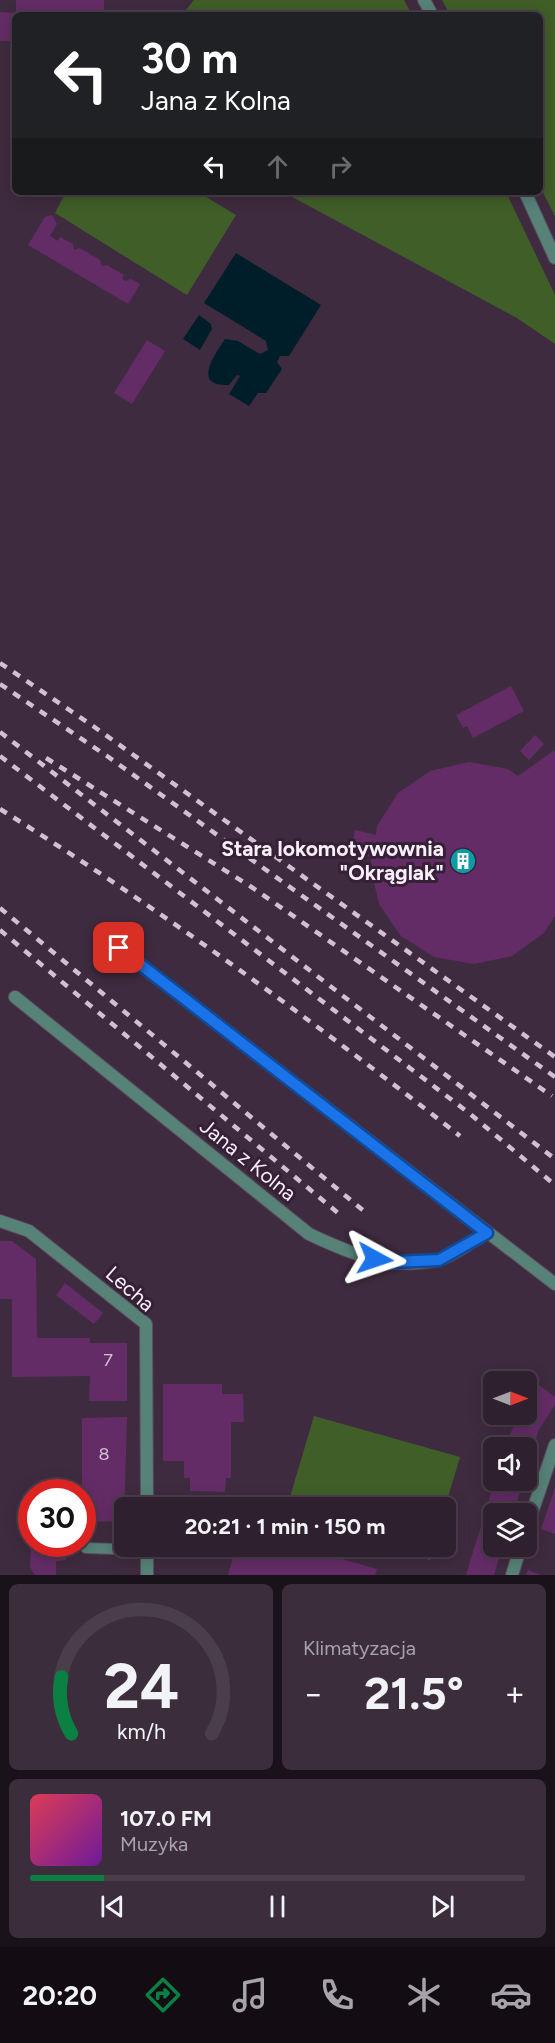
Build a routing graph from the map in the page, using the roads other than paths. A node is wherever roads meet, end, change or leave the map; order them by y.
1 (526, 195) edge
2 (555, 258) edge
3 (119, 948) dead end
4 (15, 997) dead end
5 (0, 1221) edge
6 (487, 1233) junction
7 (555, 1284) edge
8 (555, 1444) edge
9 (147, 1497) edge
10 (535, 1503) edge
11 (96, 1548) edge
12 (114, 1548) edge
13 (147, 1557) edge
14 (518, 1557) edge
15 (147, 1575) edge
16 (512, 1575) edge

1 - 2 street
3 - 6 street
4 - 6 street, Jana z Kolna
5 - 9 street, Lecha
6 - 7 street
8 - 10 street
11 - 12 lane
13 - 15 street
14 - 16 street

